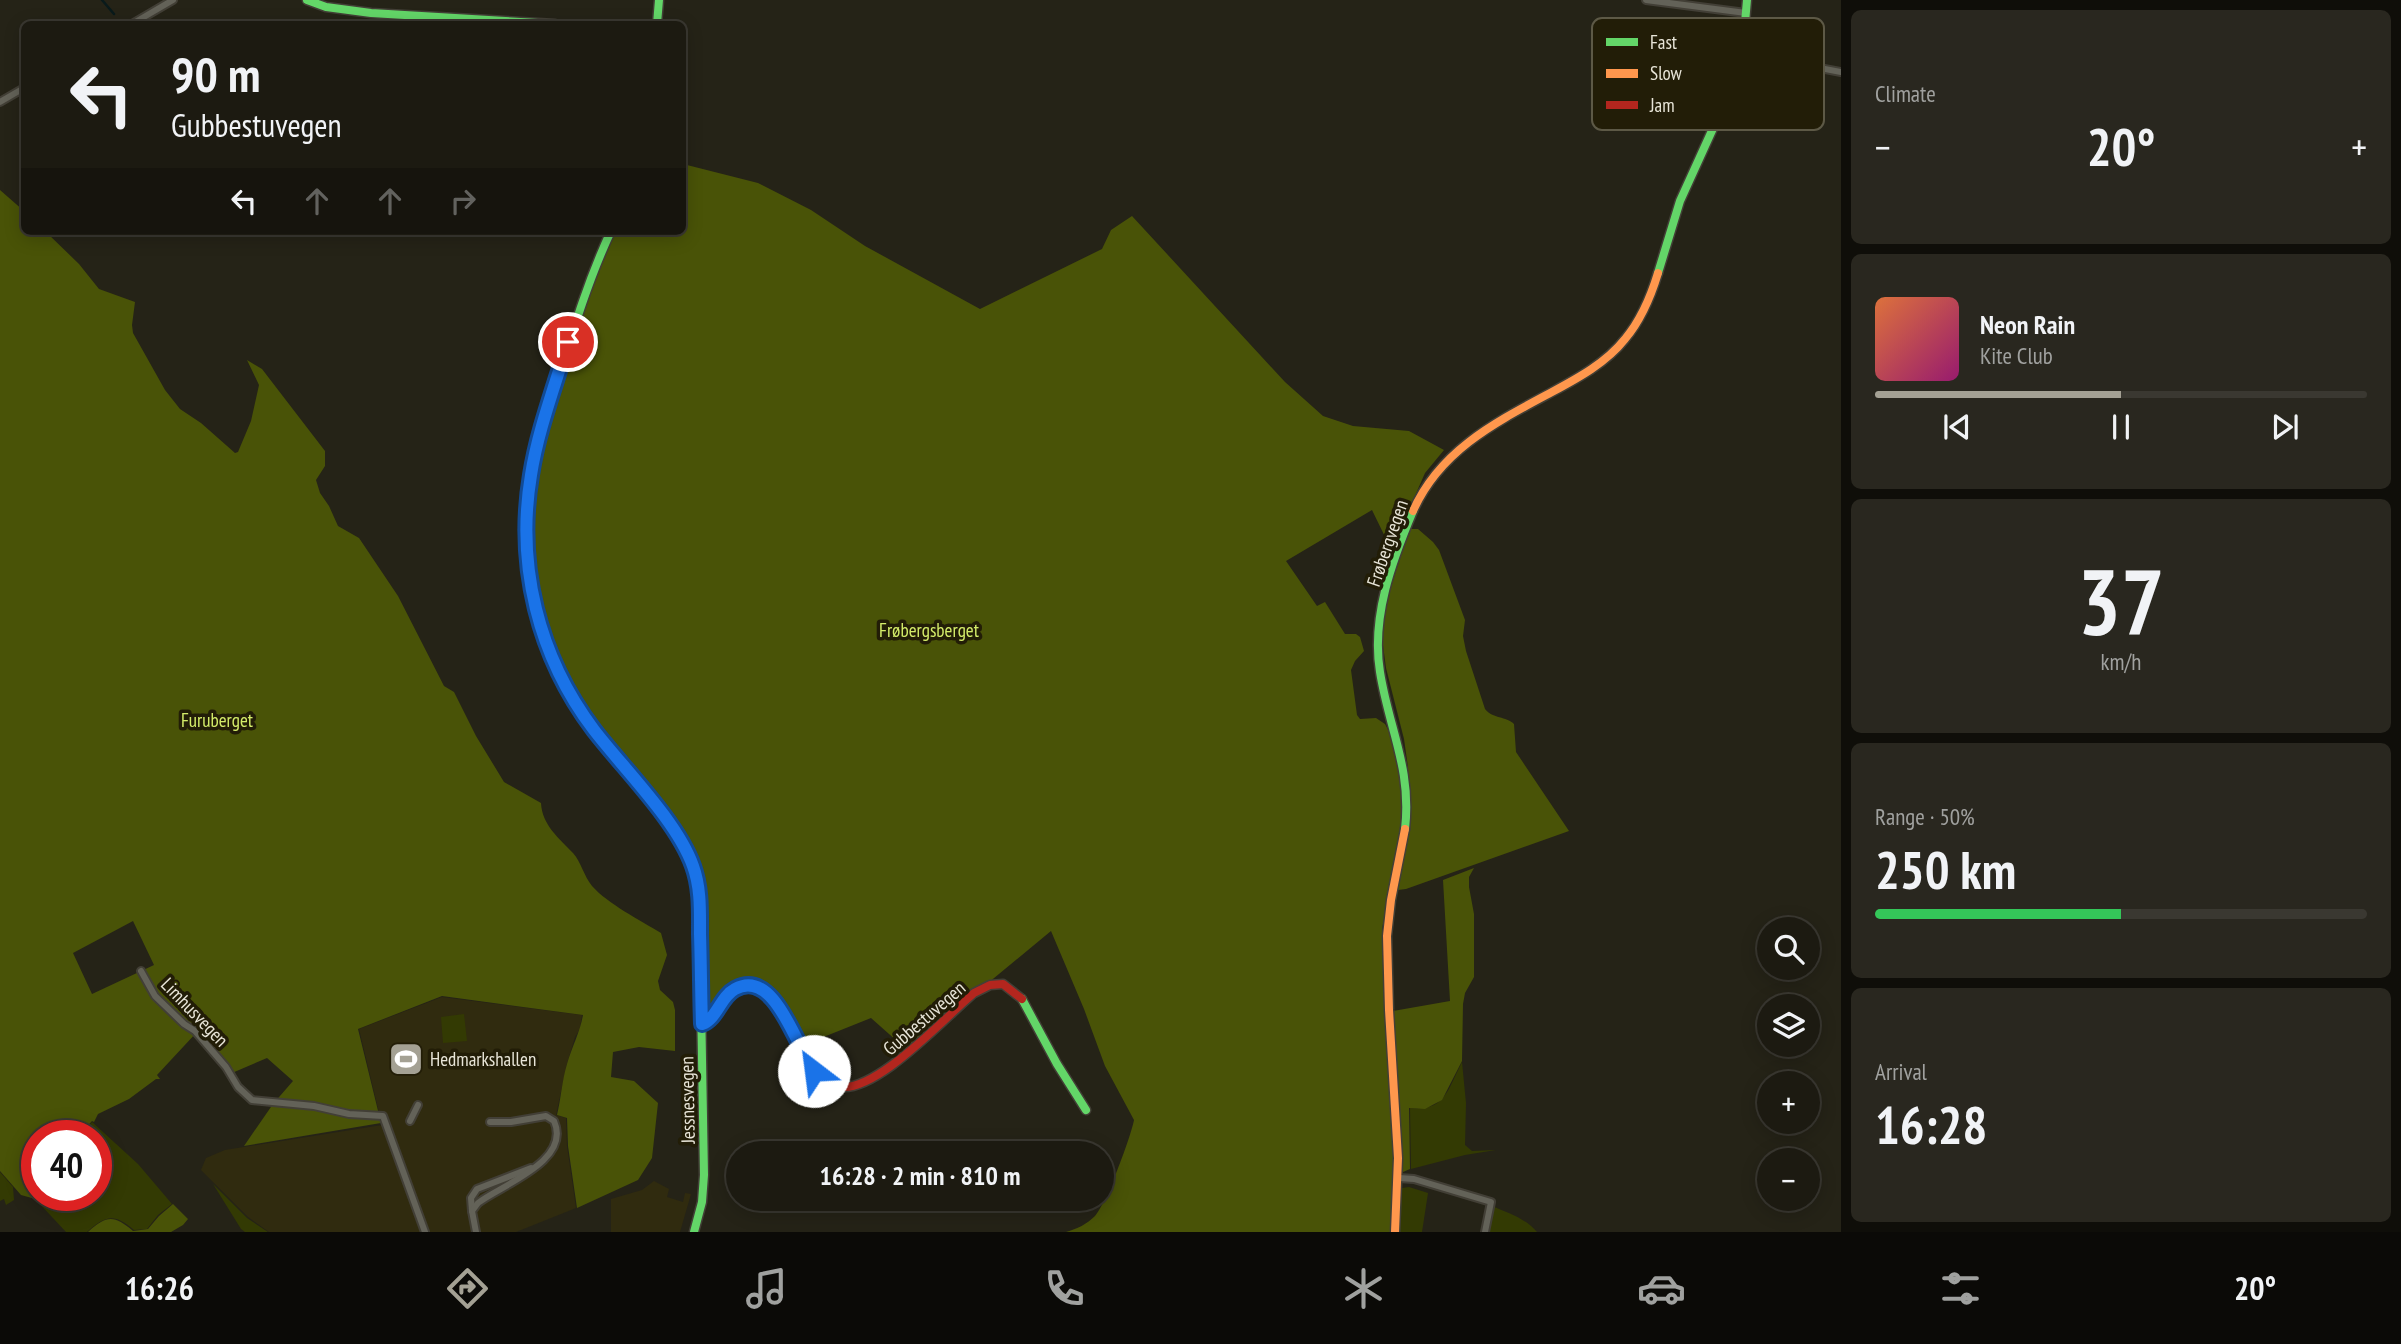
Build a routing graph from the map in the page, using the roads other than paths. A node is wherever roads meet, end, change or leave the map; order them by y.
1 (173, 0) edge
2 (307, 0) edge
3 (659, 0) edge
4 (1646, 0) edge
5 (1746, 0) edge
6 (1746, 13) junction
7 (1745, 18) edge
8 (137, 21) edge
9 (505, 21) edge
10 (657, 21) edge
11 (21, 90) edge
12 (0, 102) edge
13 (1713, 130) edge
14 (609, 235) edge
15 (141, 971) dead end
16 (702, 1024) junction
17 (418, 1105) dead end
18 (1086, 1110) dead end
19 (410, 1121) dead end
20 (490, 1122) dead end
21 (537, 1167) junction
22 (1399, 1178) junction
23 (472, 1211) junction
24 (425, 1232) edge
25 (476, 1232) edge
26 (694, 1232) edge
27 (1395, 1232) edge
28 (1485, 1232) edge

1 - 8 street
2 - 9 main road
3 - 10 main road
4 - 6 street
5 - 6 main road, Frøbergvegen
6 - 7 main road, Frøbergvegen
11 - 12 street
13 - 22 main road, Frøbergvegen
14 - 16 main road, Jessnesvegen
15 - 24 street, Limhusvegen
16 - 18 main road, Gubbestuvegen
16 - 26 main road, Jessnesvegen
17 - 19 street
20 - 21 street
21 - 23 street
21 - 23 street
22 - 27 main road, Frøbergvegen
22 - 28 street
23 - 25 street

